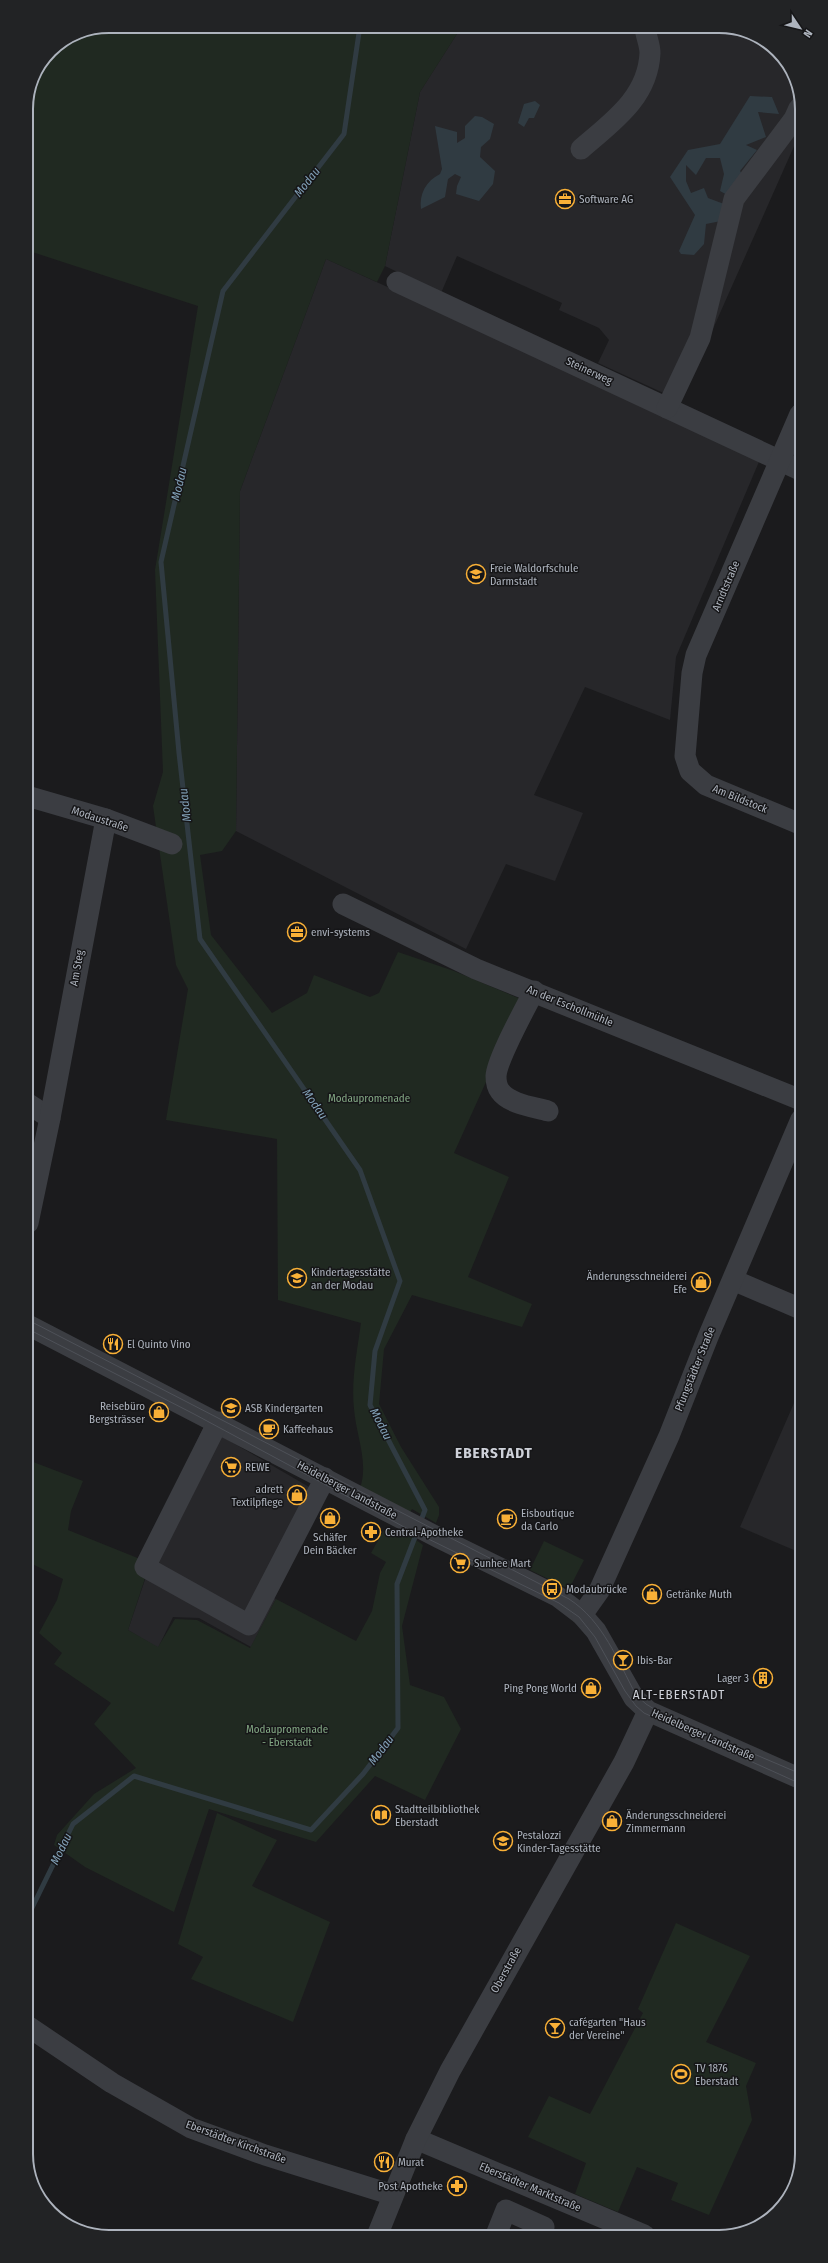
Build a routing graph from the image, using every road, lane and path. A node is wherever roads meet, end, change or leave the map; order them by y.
1 (648, 33) edge
2 (795, 117) edge
3 (581, 149) dead end
4 (397, 282) dead end
5 (667, 408) junction
6 (795, 426) edge
7 (780, 461) junction
8 (795, 468) edge
9 (687, 766) joint
10 (33, 798) edge
11 (106, 819) junction
12 (795, 822) edge
13 (172, 844) dead end
14 (344, 904) dead end
15 (534, 991) junction
16 (795, 1098) edge
17 (33, 1106) edge
18 (548, 1111) dead end
19 (50, 1118) junction
20 (795, 1131) edge
21 (33, 1199) edge
22 (733, 1280) junction
23 (795, 1306) edge
24 (33, 1328) edge
25 (218, 1422) junction
26 (325, 1478) junction
27 (582, 1615) junction
28 (648, 1710) junction
29 (795, 1776) edge
30 (33, 2030) edge
31 (416, 2139) junction
32 (530, 2186) junction
33 (393, 2195) junction
34 (517, 2215) junction
35 (379, 2230) edge
36 (498, 2230) edge
37 (542, 2230) edge
38 (634, 2230) edge

1 - 3 street
2 - 5 street
4 - 5 street, Steinerweg
5 - 7 street, Steinerweg
6 - 7 street, Arndtstraße
7 - 8 street, Steinerweg
7 - 9 street, Arndtstraße
9 - 12 street, Am Bildstock
10 - 11 street, Modaustraße
11 - 13 street, Modaustraße
11 - 19 street, Am Steg
14 - 15 street, An der Eschollmühle
15 - 16 street, An der Eschollmühle
15 - 18 street
17 - 19 street
19 - 21 street, Am Steg
20 - 22 street, Pfungstädter Straße
22 - 23 street
22 - 27 street, Pfungstädter Straße
24 - 25 street, Heidelberger Landstraße
25 - 26 street, Heidelberger Landstraße
25 - 26 street
26 - 27 street, Heidelberger Landstraße
27 - 28 street, Heidelberger Landstraße
28 - 29 street, Heidelberger Landstraße
28 - 31 street, Oberstraße
30 - 33 street, Eberstädter Kirchstraße
31 - 32 street, Eberstädter Marktstraße
31 - 33 street, Oberstraße
32 - 34 street
32 - 38 street, Eberstädter Marktstraße
33 - 35 street, Oberstraße
34 - 36 street
34 - 37 street

